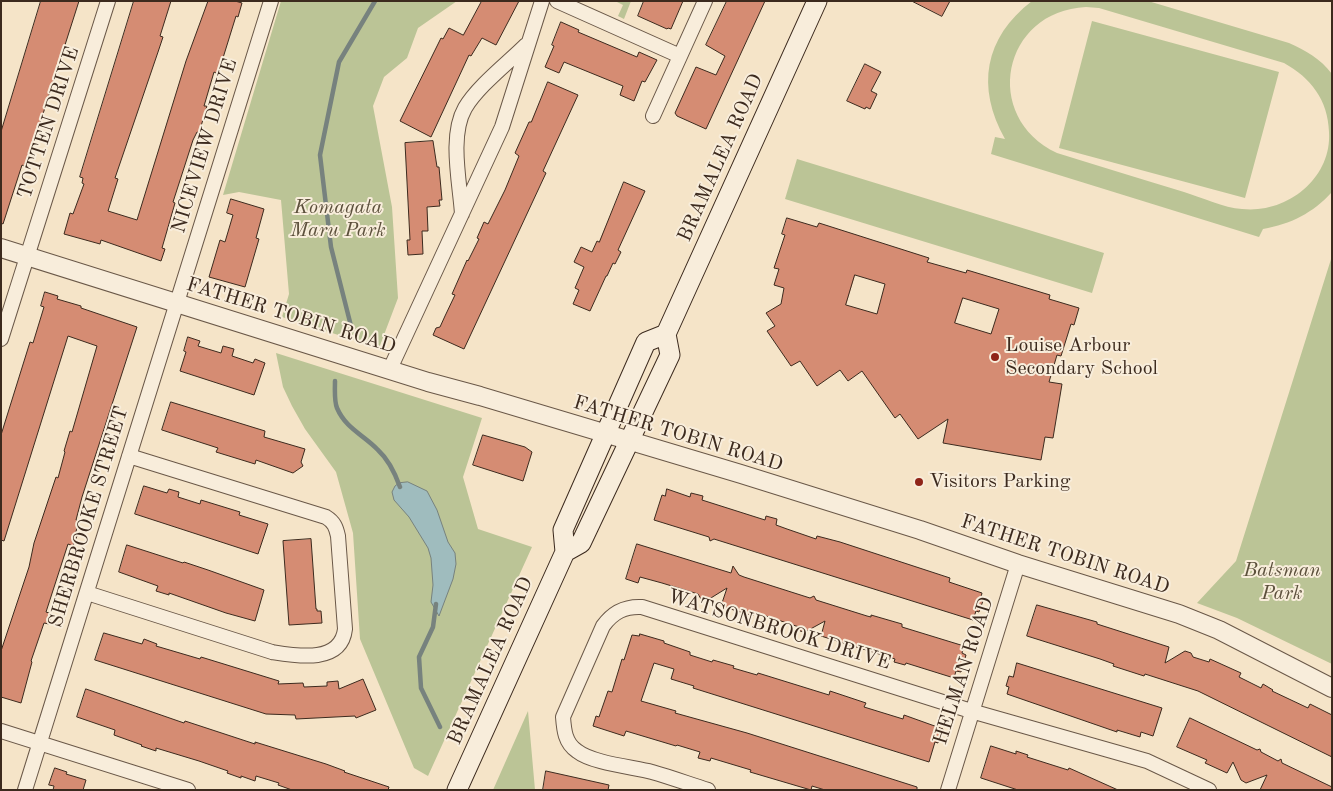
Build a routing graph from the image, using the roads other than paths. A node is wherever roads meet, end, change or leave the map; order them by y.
1 (108, 1) edge
2 (271, 1) edge
3 (542, 1) edge
4 (557, 1) edge
5 (705, 1) edge
6 (817, 1) edge
7 (529, 42) junction
8 (680, 56) junction
9 (653, 116) dead end
10 (462, 216) junction
11 (1, 248) edge
12 (27, 257) junction
13 (177, 303) junction
14 (666, 334) junction
15 (1, 339) edge
16 (390, 369) junction
17 (606, 434) junction
18 (629, 440) junction
19 (129, 456) junction
20 (565, 552) junction
21 (1018, 564) junction
22 (87, 593) junction
23 (1332, 688) edge
24 (971, 711) junction
25 (1, 731) edge
26 (40, 743) junction
27 (184, 789) edge
28 (25, 790) edge
29 (457, 790) edge
30 (708, 790) edge
31 (948, 790) edge
32 (1209, 790) edge

1 - 12 street, TOTTEN DRIVE
2 - 13 street, NICEVIEW DRIVE
3 - 7 street
4 - 8 street
5 - 8 street
6 - 14 main road, BRAMALEA ROAD
7 - 10 street
7 - 10 street
8 - 9 street
10 - 16 street
11 - 12 street, FATHER TOBIN ROAD
12 - 13 street, FATHER TOBIN ROAD
12 - 15 street, TOTTEN DRIVE
13 - 16 street, FATHER TOBIN ROAD
13 - 19 street, SHERBROOKE STREET
14 - 17 main road, BRAMALEA ROAD
14 - 18 main road, BRAMALEA ROAD
16 - 17 street, FATHER TOBIN ROAD
17 - 18 street, FATHER TOBIN ROAD
17 - 20 main road, BRAMALEA ROAD
18 - 20 main road, BRAMALEA ROAD
18 - 21 street, FATHER TOBIN ROAD
19 - 22 street, SHERBROOKE STREET
19 - 22 street
20 - 29 main road, BRAMALEA ROAD
21 - 23 street, FATHER TOBIN ROAD
21 - 24 street, HELMAN ROAD
22 - 26 street, SHERBROOKE STREET
24 - 30 street, WATSONBROOK DRIVE
24 - 31 street, HELMAN ROAD
24 - 32 street, WATSONBROOK DRIVE
25 - 26 street
26 - 27 street
26 - 28 street, SHERBROOKE STREET

